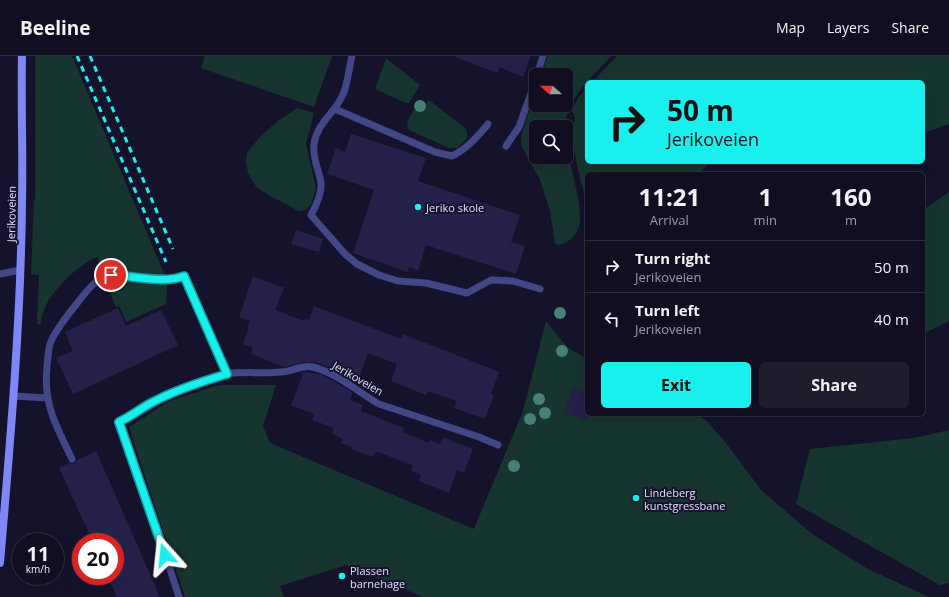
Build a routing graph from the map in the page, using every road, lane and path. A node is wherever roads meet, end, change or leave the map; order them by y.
1 (352, 56) edge
2 (543, 56) edge
3 (22, 58) edge
4 (539, 68) edge
5 (529, 98) edge
6 (335, 109) junction
7 (488, 124) dead end
8 (506, 146) dead end
9 (20, 270) junction
10 (0, 274) edge
11 (540, 289) dead end
12 (227, 374) junction
13 (14, 396) junction
14 (47, 398) junction
15 (498, 445) dead end
16 (72, 459) dead end
17 (0, 563) edge
18 (179, 597) edge

1 - 6 lane
2 - 4 lane
3 - 9 street, Jerikoveien
5 - 8 lane
6 - 7 lane
6 - 11 lane
9 - 10 lane
9 - 13 street, Jerikoveien
12 - 14 lane
12 - 15 lane, Jerikoveien
12 - 18 lane, Jerikoveien
13 - 14 lane
13 - 17 street, Jerikoveien
14 - 16 lane

